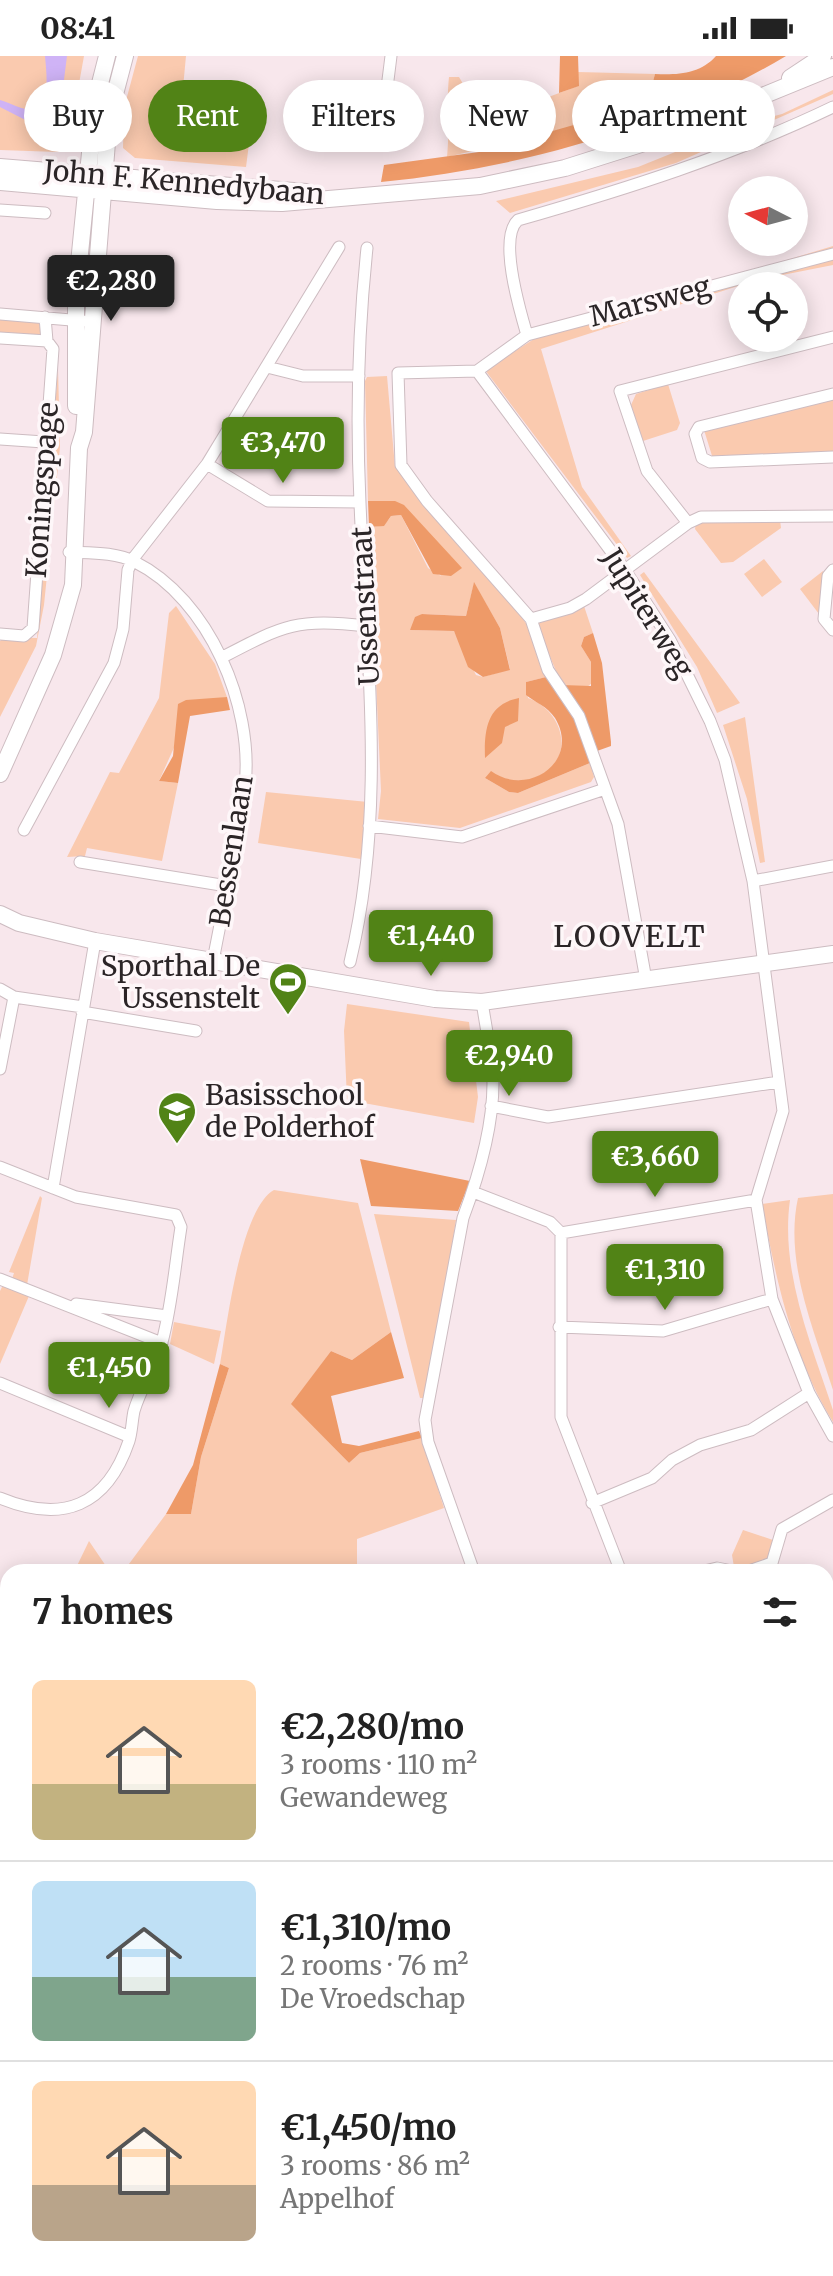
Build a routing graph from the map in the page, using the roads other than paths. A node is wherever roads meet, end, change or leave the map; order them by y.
1 (107, 56) edge
2 (125, 56) edge
3 (391, 56) edge
4 (823, 56) edge
5 (833, 67) edge
6 (388, 80) edge
7 (784, 85) junction
8 (833, 107) edge
9 (0, 167) edge
10 (0, 182) edge
11 (95, 183) junction
12 (0, 210) edge
13 (45, 213) dead end
14 (339, 247) dead end
15 (367, 248) dead end
16 (833, 254) edge
17 (0, 314) edge
18 (45, 317) junction
19 (73, 320) junction
20 (91, 322) junction
21 (527, 335) junction
22 (833, 337) edge
23 (0, 338) edge
24 (47, 341) junction
25 (267, 367) junction
26 (477, 371) junction
27 (359, 376) junction
28 (833, 394) edge
29 (0, 439) edge
30 (44, 442) junction
31 (79, 448) junction
32 (833, 457) edge
33 (207, 464) junction
34 (360, 502) junction
35 (833, 516) edge
36 (688, 523) junction
37 (72, 552) junction
38 (132, 560) junction
39 (625, 570) junction
40 (833, 570) edge
41 (531, 619) junction
42 (367, 626) junction
43 (833, 630) edge
44 (0, 634) edge
45 (221, 658) junction
46 (21, 721) junction
47 (0, 752) edge
48 (0, 774) edge
49 (605, 789) junction
50 (369, 826) junction
51 (24, 830) dead end
52 (80, 862) dead end
53 (833, 866) edge
54 (753, 881) junction
55 (227, 886) junction
56 (0, 903) edge
57 (0, 914) edge
58 (29, 924) junction
59 (95, 941) junction
60 (833, 954) edge
61 (213, 961) junction
62 (350, 962) dead end
63 (763, 964) junction
64 (646, 980) junction
65 (0, 989) edge
66 (14, 997) junction
67 (482, 1002) junction
68 (82, 1009) junction
69 (196, 1031) dead end
70 (0, 1069) edge
71 (779, 1082) junction
72 (491, 1106) junction
73 (0, 1167) edge
74 (53, 1188) junction
75 (473, 1192) junction
76 (756, 1200) junction
77 (561, 1233) junction
78 (0, 1279) edge
79 (772, 1299) junction
80 (62, 1303) junction
81 (167, 1316) junction
82 (559, 1327) junction
83 (162, 1343) junction
84 (0, 1383) edge
85 (809, 1393) junction
86 (833, 1436) edge
87 (130, 1437) junction
88 (0, 1498) edge
89 (833, 1500) edge
90 (592, 1503) junction
91 (471, 1564) edge
92 (618, 1564) edge
93 (777, 1564) edge

1 - 11 street
2 - 11 street
3 - 6 street
4 - 7 street
5 - 7 street
7 - 11 street, John F. Kennedybaan
8 - 21 street
9 - 11 street, John F. Kennedybaan
10 - 11 street, John F. Kennedybaan
11 - 19 street
11 - 20 street
12 - 13 street
14 - 25 street
15 - 27 street, Ussenstraat
16 - 21 street, Marsweg
17 - 18 street
18 - 19 street
18 - 24 street, Koningspage
19 - 20 street
19 - 31 street
20 - 31 street
21 - 26 street, Marsweg
22 - 36 street
23 - 24 street
24 - 30 street, Koningspage
25 - 27 street
25 - 33 street
26 - 39 street, Jupiterweg
26 - 41 street
27 - 34 street, Ussenstraat
28 - 32 street
29 - 30 street
30 - 44 street, Koningspage
31 - 37 street
33 - 34 street
33 - 38 street
34 - 42 street, Ussenstraat
35 - 36 street
36 - 39 street
37 - 38 street, Bessenlaan
37 - 46 street
38 - 45 street, Bessenlaan
38 - 51 street
39 - 41 street
39 - 54 street, Jupiterweg
40 - 43 street
41 - 49 street
42 - 45 street
42 - 50 street, Ussenstraat
45 - 55 street, Bessenlaan
46 - 47 street
46 - 48 street
49 - 50 street
49 - 64 street
50 - 62 street, Ussenstraat
52 - 55 street
53 - 54 street
54 - 63 street, Jupiterweg
55 - 61 street, Bessenlaan
56 - 58 street
57 - 58 street
58 - 59 street
59 - 61 street
59 - 68 street
60 - 63 street
61 - 67 street
63 - 64 street
63 - 71 street, Jupiterweg
64 - 67 street
65 - 66 street
66 - 68 street
66 - 70 street
67 - 72 street
68 - 69 street
68 - 74 street
71 - 72 street
71 - 76 street, Jupiterweg
72 - 75 street
73 - 74 street
74 - 81 street
75 - 77 street
75 - 91 street
76 - 77 street
76 - 79 street
77 - 82 street
78 - 80 street
79 - 82 street
79 - 85 street
80 - 81 street
80 - 83 street
81 - 83 street
82 - 90 street
83 - 87 street
84 - 87 street
85 - 86 street
85 - 90 street
87 - 88 street
89 - 93 street
90 - 92 street

